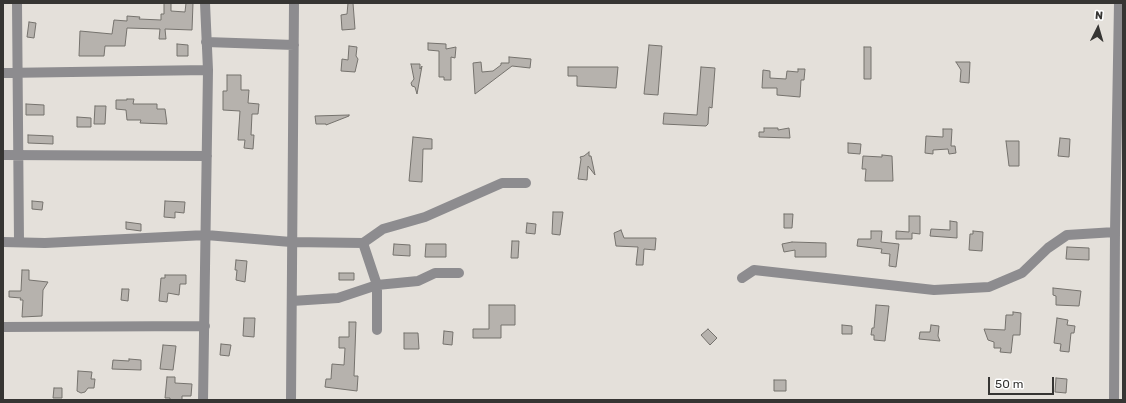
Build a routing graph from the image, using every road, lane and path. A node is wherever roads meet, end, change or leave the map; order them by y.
1 (17, 3) edge
2 (205, 3) edge
3 (294, 3) edge
4 (1120, 3) edge
5 (206, 42) junction
6 (294, 45) junction
7 (208, 70) junction
8 (3, 73) edge
9 (18, 73) junction
10 (3, 155) edge
11 (19, 155) junction
12 (206, 156) junction
13 (526, 183) dead end
14 (1115, 232) junction
15 (206, 235) junction
16 (3, 242) edge
17 (19, 242) junction
18 (292, 242) junction
19 (363, 243) junction
20 (459, 273) dead end
21 (742, 278) dead end
22 (377, 285) junction
23 (292, 301) junction
24 (204, 326) junction
25 (3, 327) edge
26 (377, 330) dead end
27 (203, 400) edge
28 (291, 400) edge
29 (1114, 400) edge

1 - 9 street
2 - 5 street
3 - 6 street
4 - 14 street
5 - 6 street
5 - 7 street
6 - 18 street
7 - 9 street
7 - 12 street
8 - 9 street
9 - 11 street
10 - 11 street
11 - 12 street
11 - 17 street
12 - 15 street
13 - 19 street
14 - 21 street
14 - 29 street
15 - 17 street
15 - 18 street
15 - 24 street
16 - 17 street
18 - 19 street
18 - 23 street
19 - 22 street
20 - 22 street
22 - 23 street
22 - 26 street
23 - 28 street
24 - 25 street
24 - 27 street

